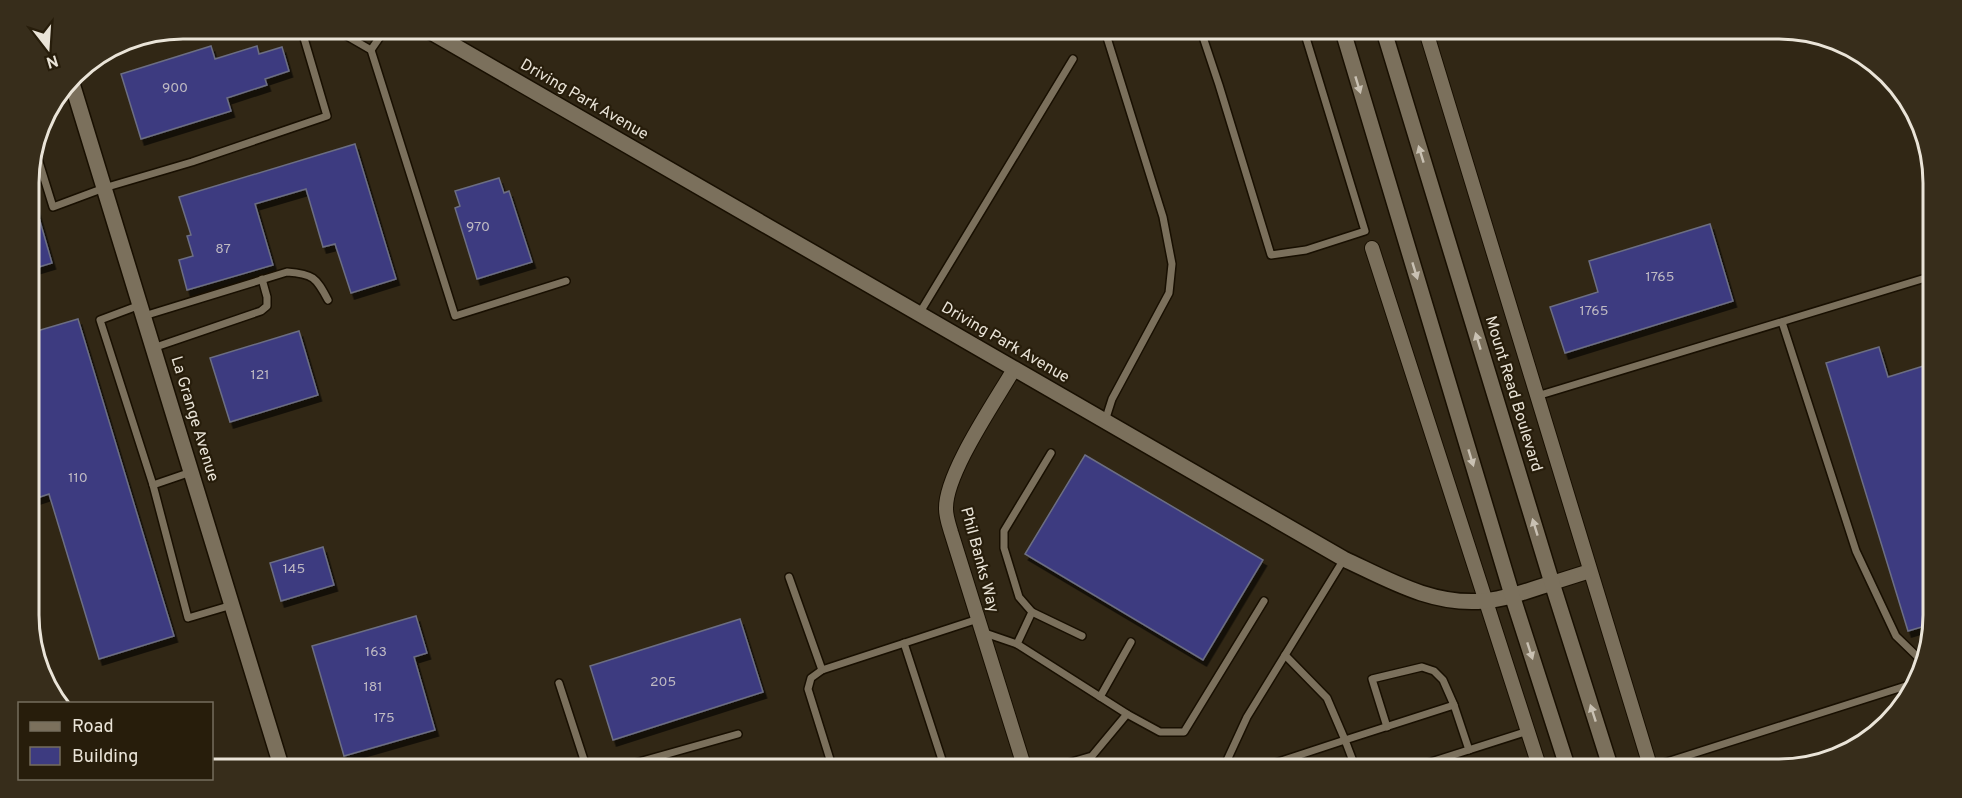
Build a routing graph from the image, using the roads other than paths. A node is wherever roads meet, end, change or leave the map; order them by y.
1 (304, 39) edge
2 (352, 39) edge
3 (378, 39) edge
4 (443, 39) edge
5 (1107, 39) edge
6 (1204, 39) edge
7 (1306, 39) edge
8 (1345, 39) edge
9 (1386, 39) edge
10 (1428, 39) edge
11 (371, 50) junction
12 (1073, 59) dead end
13 (74, 89) edge
14 (40, 165) edge
15 (104, 188) junction
16 (1365, 231) junction
17 (1372, 248) joint
18 (262, 279) junction
19 (1923, 279) edge
20 (566, 281) dead end
21 (328, 300) dead end
22 (142, 311) junction
23 (919, 314) junction
24 (1782, 322) junction
25 (153, 348) junction
26 (1014, 369) junction
27 (1537, 396) junction
28 (1105, 421) junction
29 (1051, 453) dead end
30 (191, 472) junction
31 (153, 485) junction
32 (1344, 559) junction
33 (1590, 571) junction
34 (789, 577) dead end
35 (1552, 583) junction
36 (1512, 595) junction
37 (1264, 601) dead end
38 (1485, 601) junction
39 (232, 605) junction
40 (1032, 612) junction
41 (980, 625) junction
42 (1082, 636) dead end
43 (1131, 642) dead end
44 (904, 643) junction
45 (1017, 644) junction
46 (1285, 655) junction
47 (1917, 656) edge
48 (822, 670) junction
49 (559, 683) dead end
50 (1904, 687) edge
51 (1100, 697) junction
52 (1454, 705) junction
53 (1127, 714) junction
54 (1387, 727) junction
55 (1528, 731) junction
56 (738, 734) dead end
57 (1345, 740) junction
58 (1469, 750) junction
59 (279, 759) edge
60 (584, 759) edge
61 (649, 759) edge
62 (830, 759) edge
63 (942, 759) edge
64 (1022, 759) edge
65 (1082, 759) edge
66 (1228, 759) edge
67 (1287, 759) edge
68 (1352, 759) edge
69 (1441, 759) edge
70 (1537, 759) edge
71 (1565, 759) edge
72 (1608, 759) edge
73 (1648, 759) edge
74 (1679, 759) edge

1 - 15 lane
2 - 11 lane
3 - 11 lane
4 - 23 street, Driving Park Avenue
5 - 28 lane
6 - 16 lane
7 - 16 lane
8 -> 36 street
35 -> 9 street, Mount Read Boulevard
10 - 27 street, Mount Read Boulevard
11 - 20 lane
12 - 23 lane
13 - 15 street, La Grange Avenue
14 - 15 lane
15 - 22 street, La Grange Avenue
16 - 17 lane
17 - 38 street
18 - 21 lane
18 - 22 lane
18 - 25 lane
19 - 24 lane
22 - 25 street, La Grange Avenue
22 - 31 lane
23 - 26 street, Driving Park Avenue
24 - 27 lane
24 - 47 lane
25 - 30 street, La Grange Avenue
26 - 28 street, Driving Park Avenue
26 - 41 street, Phil Banks Way
27 - 33 street, Mount Read Boulevard
28 - 32 street, Driving Park Avenue
29 - 40 lane
30 - 31 lane
30 - 39 street, La Grange Avenue
31 - 39 lane
32 - 38 street, Driving Park Avenue
32 - 46 lane
33 - 35 street, Driving Park Avenue
33 - 73 street, Mount Read Boulevard
34 - 48 lane
35 - 36 street, Driving Park Avenue
72 -> 35 street, Mount Read Boulevard
36 - 38 street, Driving Park Avenue
36 -> 71 street
37 - 53 lane
38 - 55 street
39 - 59 street, La Grange Avenue
40 - 42 lane
40 - 45 lane
41 - 44 lane
41 - 45 lane
41 - 64 street, Phil Banks Way
43 - 51 lane
44 - 48 lane
44 - 63 lane
45 - 51 lane
46 - 57 lane
46 - 66 lane
48 - 62 lane
49 - 60 lane
50 - 74 lane
51 - 53 lane
52 - 54 lane
52 - 54 lane
52 - 58 lane
53 - 65 lane
54 - 57 lane
55 - 58 lane
55 - 70 street
56 - 61 lane
57 - 67 lane
57 - 68 lane
58 - 69 lane

